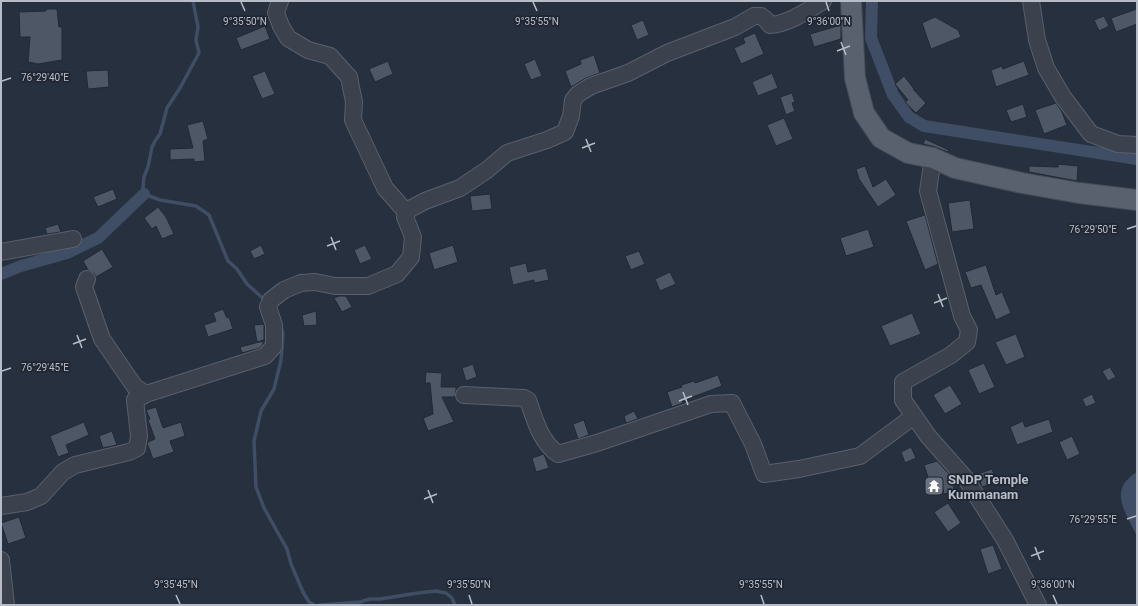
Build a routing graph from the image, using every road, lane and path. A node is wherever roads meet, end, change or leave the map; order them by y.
1 (280, 1) edge
2 (823, 1) edge
3 (851, 1) edge
4 (1031, 1) edge
5 (1137, 145) edge
6 (933, 158) junction
7 (1137, 200) edge
8 (407, 213) junction
9 (73, 239) dead end
10 (1, 252) edge
11 (87, 279) dead end
12 (146, 394) junction
13 (464, 395) dead end
14 (914, 416) junction
15 (1, 506) edge
16 (1, 560) edge
17 (6, 605) edge
18 (1037, 605) edge

1 - 8 street
2 - 8 street
3 - 6 main road
4 - 5 street
6 - 7 main road
6 - 14 street
8 - 12 street
9 - 10 street
11 - 12 street
12 - 15 street
13 - 14 street
14 - 18 street
16 - 17 street

